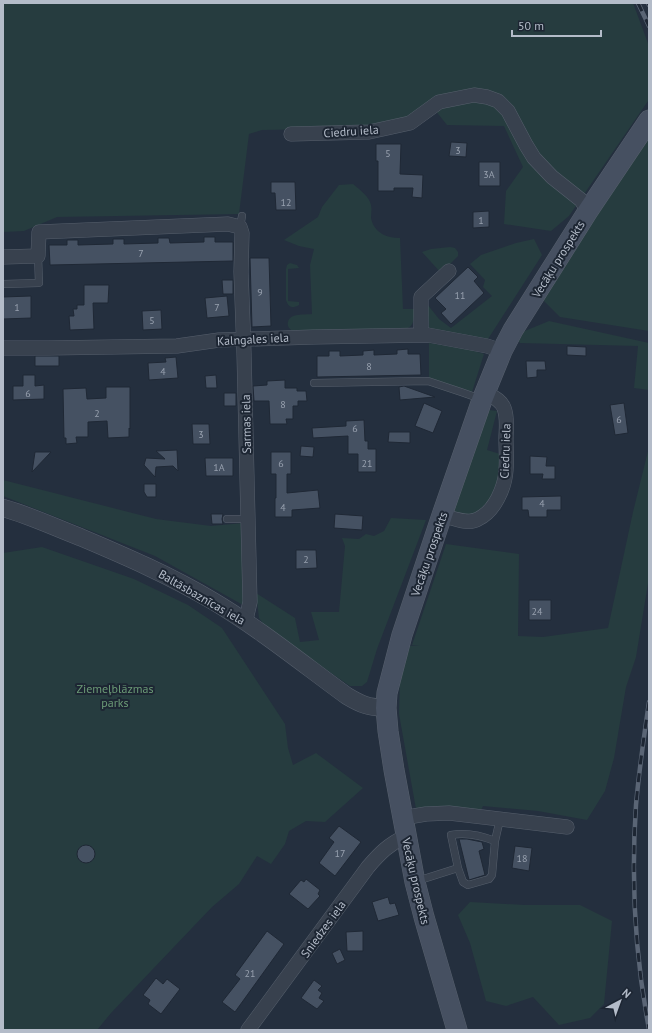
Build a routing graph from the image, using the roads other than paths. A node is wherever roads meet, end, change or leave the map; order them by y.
1 (648, 124) edge
2 (291, 134) dead end
3 (588, 210) junction
4 (38, 256) junction
5 (3, 257) edge
6 (449, 271) dead end
7 (3, 284) edge
8 (421, 335) junction
9 (243, 340) junction
10 (3, 348) edge
11 (502, 351) junction
12 (314, 383) dead end
13 (484, 396) junction
14 (3, 508) edge
15 (442, 515) junction
16 (227, 519) dead end
17 (248, 519) junction
18 (244, 621) junction
19 (386, 708) junction
20 (500, 819) junction
21 (404, 827) junction
22 (567, 827) dead end
23 (495, 841) junction
24 (458, 868) junction
25 (415, 882) junction
26 (248, 1030) edge
27 (457, 1030) edge

1 - 3 main road, Vecāķu prospekts
2 - 3 street, Ciedru iela
3 - 11 main road, Vecāķu prospekts
4 - 5 street
4 - 7 lane
4 - 9 street, Sarmas iela
6 - 8 street
8 - 9 street, Kalngales iela
8 - 11 street, Kalngales iela
9 - 10 street, Kalngales iela
9 - 17 street, Sarmas iela
11 - 13 main road, Vecāķu prospekts
12 - 13 lane
13 - 15 main road, Vecāķu prospekts
13 - 15 street, Ciedru iela
14 - 18 street, Baltāsbaznīcas iela
15 - 19 main road, Vecāķu prospekts
16 - 17 lane
17 - 18 street, Sarmas iela
18 - 19 street, Baltāsbaznīcas iela
19 - 21 main road, Vecāķu prospekts
20 - 21 street, Sniedzes iela
20 - 22 street, Sniedzes iela
20 - 23 lane
21 - 25 main road, Vecāķu prospekts
21 - 26 street, Sniedzes iela
23 - 24 lane
23 - 24 lane
24 - 25 lane
25 - 27 main road, Vecāķu prospekts

